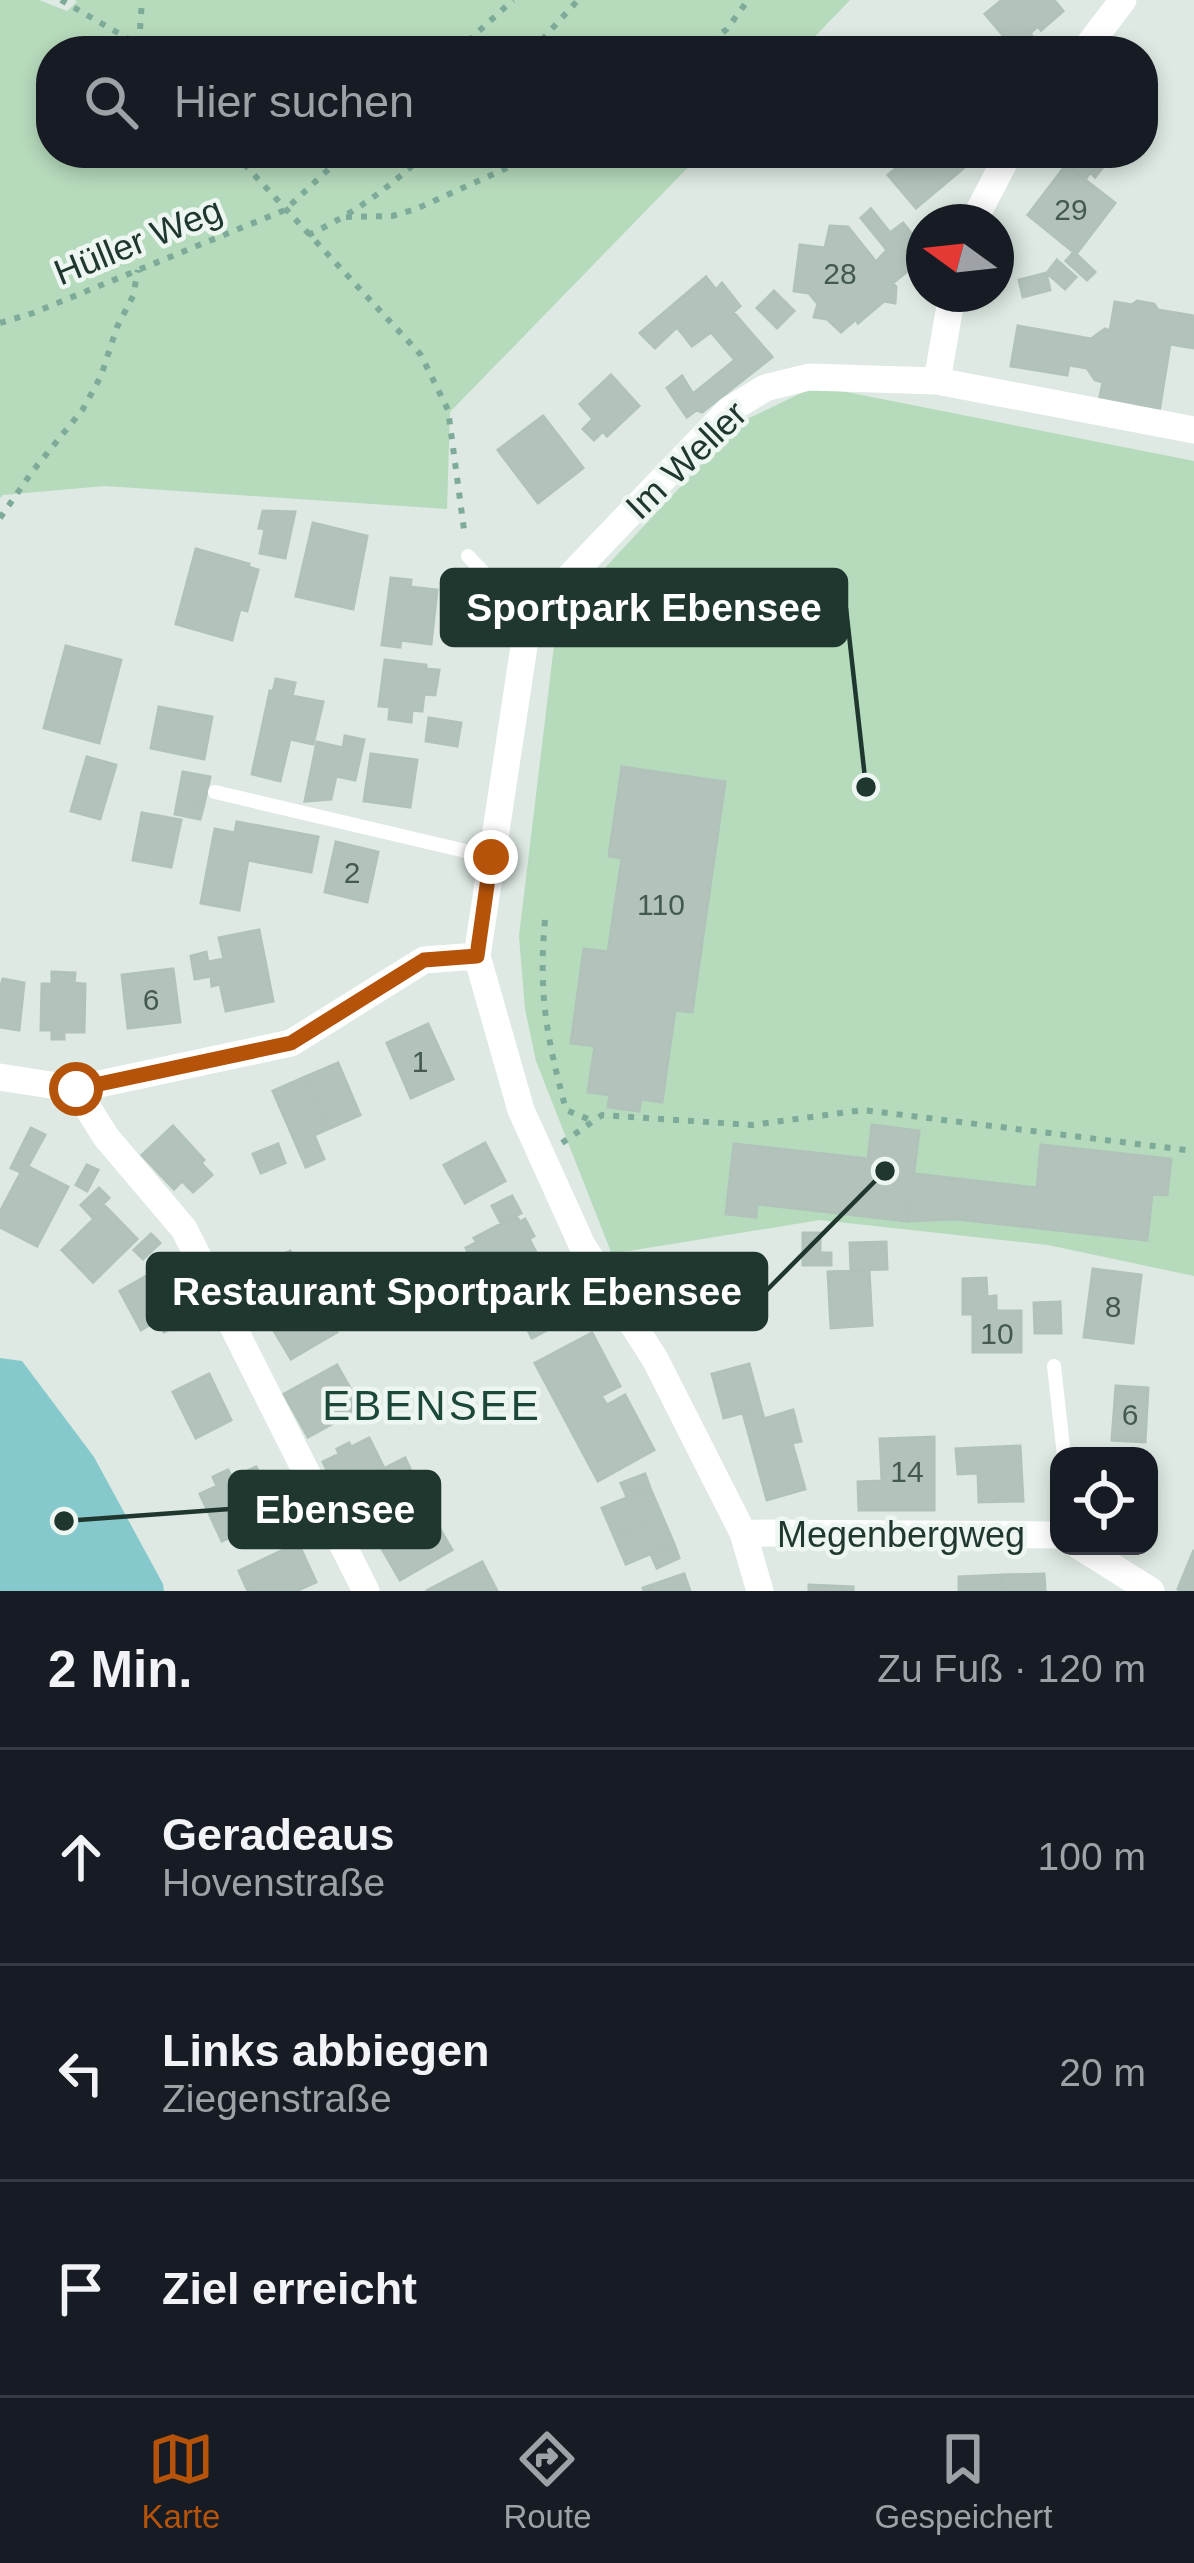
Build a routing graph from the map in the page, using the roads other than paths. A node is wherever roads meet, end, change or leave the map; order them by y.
1 (1123, 0) edge
2 (1095, 36) edge
3 (1001, 168) edge
4 (982, 204) edge
5 (949, 312) edge
6 (937, 381) junction
7 (1194, 430) edge
8 (468, 556) road end
9 (528, 620) junction
10 (215, 792) dead end
11 (491, 857) junction
12 (477, 956) junction
13 (0, 1077) edge
14 (76, 1089) junction
15 (1054, 1366) dead end
16 (1063, 1447) edge
17 (743, 1532) junction
18 (1050, 1543) edge
19 (1093, 1555) edge
20 (366, 1591) edge
21 (760, 1591) edge
22 (1151, 1591) edge

1 - 2 street
3 - 4 street
5 - 6 street
6 - 7 street, Im Weller
6 - 9 street, Im Weller
8 - 9 lane
9 - 11 street
10 - 11 lane
11 - 12 street
12 - 14 street
12 - 17 street
13 - 14 street
14 - 20 street
15 - 16 lane
17 - 18 street, Megenbergweg
17 - 21 street
19 - 22 street, Megenbergweg

